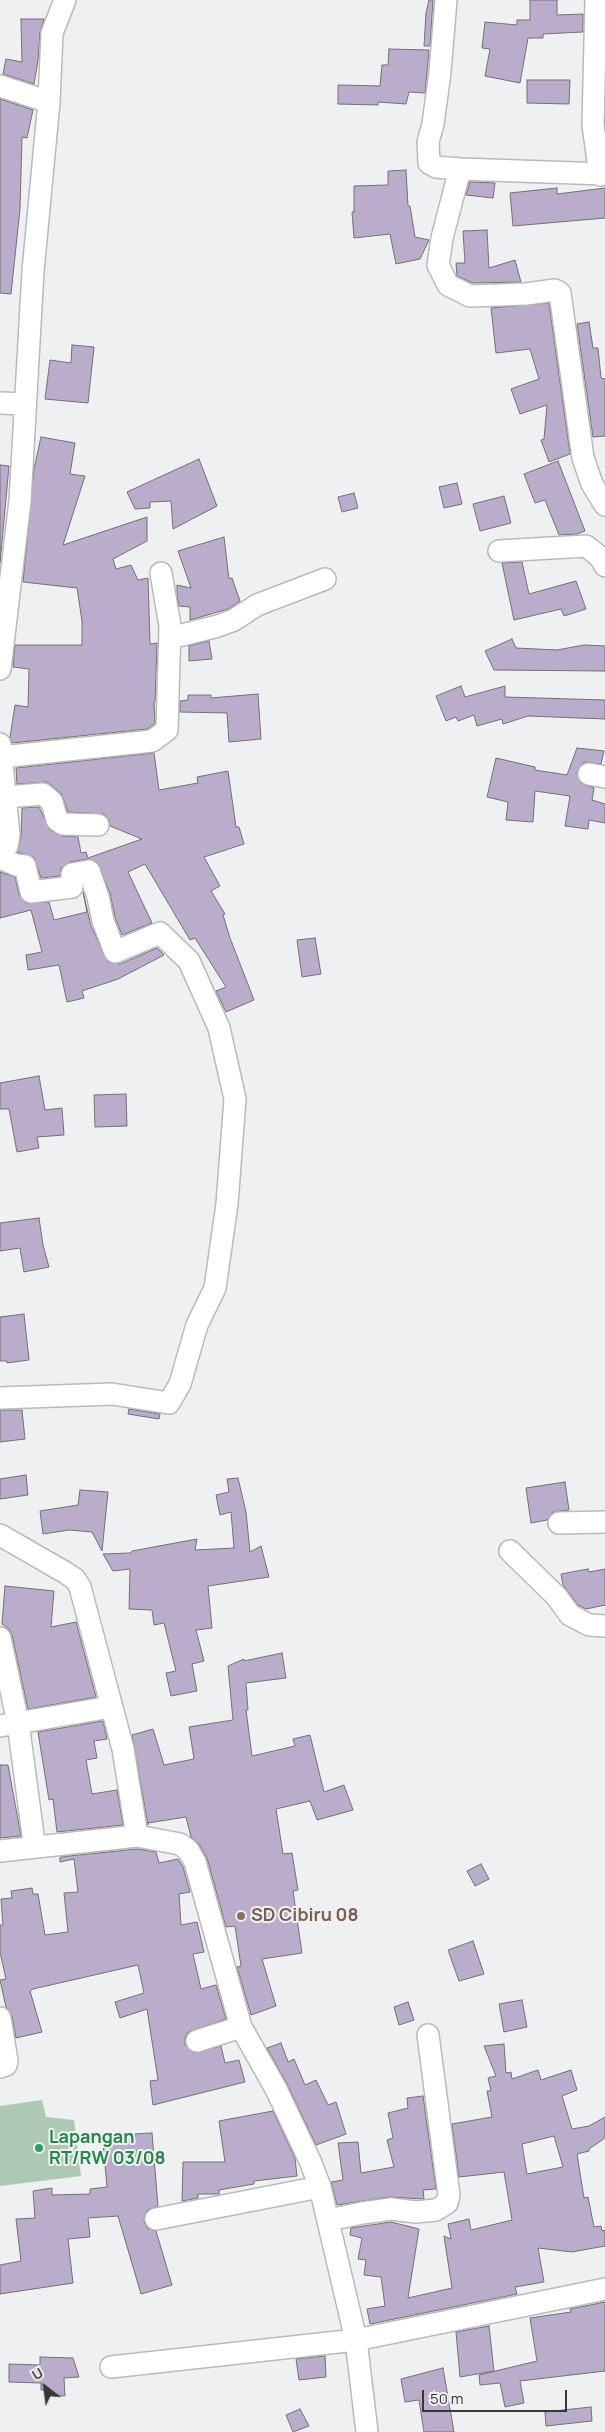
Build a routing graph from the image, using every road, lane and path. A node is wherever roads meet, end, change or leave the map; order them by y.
1 (65, 0) edge
2 (446, 0) edge
3 (596, 0) edge
4 (0, 86) edge
5 (49, 102) junction
6 (460, 169) junction
7 (602, 175) edge
8 (0, 403) edge
9 (24, 404) junction
10 (605, 505) edge
11 (499, 551) dead end
12 (602, 553) edge
13 (161, 573) dead end
14 (325, 579) dead end
15 (170, 638) junction
16 (0, 669) edge
17 (1, 750) edge
18 (6, 797) junction
19 (98, 825) dead end
20 (0, 852) edge
21 (0, 858) edge
22 (0, 1398) edge
23 (605, 1522) edge
24 (559, 1524) dead end
25 (0, 1536) edge
26 (510, 1551) dead end
27 (605, 1626) edge
28 (0, 1638) edge
29 (111, 1707) junction
30 (9, 1724) edge
31 (33, 1835) dead end
32 (136, 1836) junction
33 (0, 1851) edge
34 (0, 2018) edge
35 (241, 2027) junction
36 (428, 2035) dead end
37 (197, 2041) dead end
38 (0, 2068) edge
39 (320, 2187) junction
40 (156, 2219) dead end
41 (329, 2220) junction
42 (605, 2289) edge
43 (356, 2340) junction
44 (111, 2367) dead end
45 (367, 2432) edge

1 - 5 street
2 - 6 street
3 - 7 street
4 - 5 street
5 - 9 street
6 - 7 street
6 - 10 street
8 - 9 street
9 - 16 street
11 - 12 street
13 - 15 street
14 - 15 street
15 - 17 street
17 - 18 street
18 - 19 street
18 - 20 street
21 - 22 street
23 - 24 street
25 - 29 street
26 - 27 street
28 - 30 street
29 - 30 street
29 - 32 street
30 - 31 street
32 - 33 street
32 - 35 street
34 - 38 street
35 - 37 street
35 - 39 street
36 - 41 street
39 - 40 street
39 - 41 street
41 - 43 street
42 - 43 street
43 - 44 street
43 - 45 street

